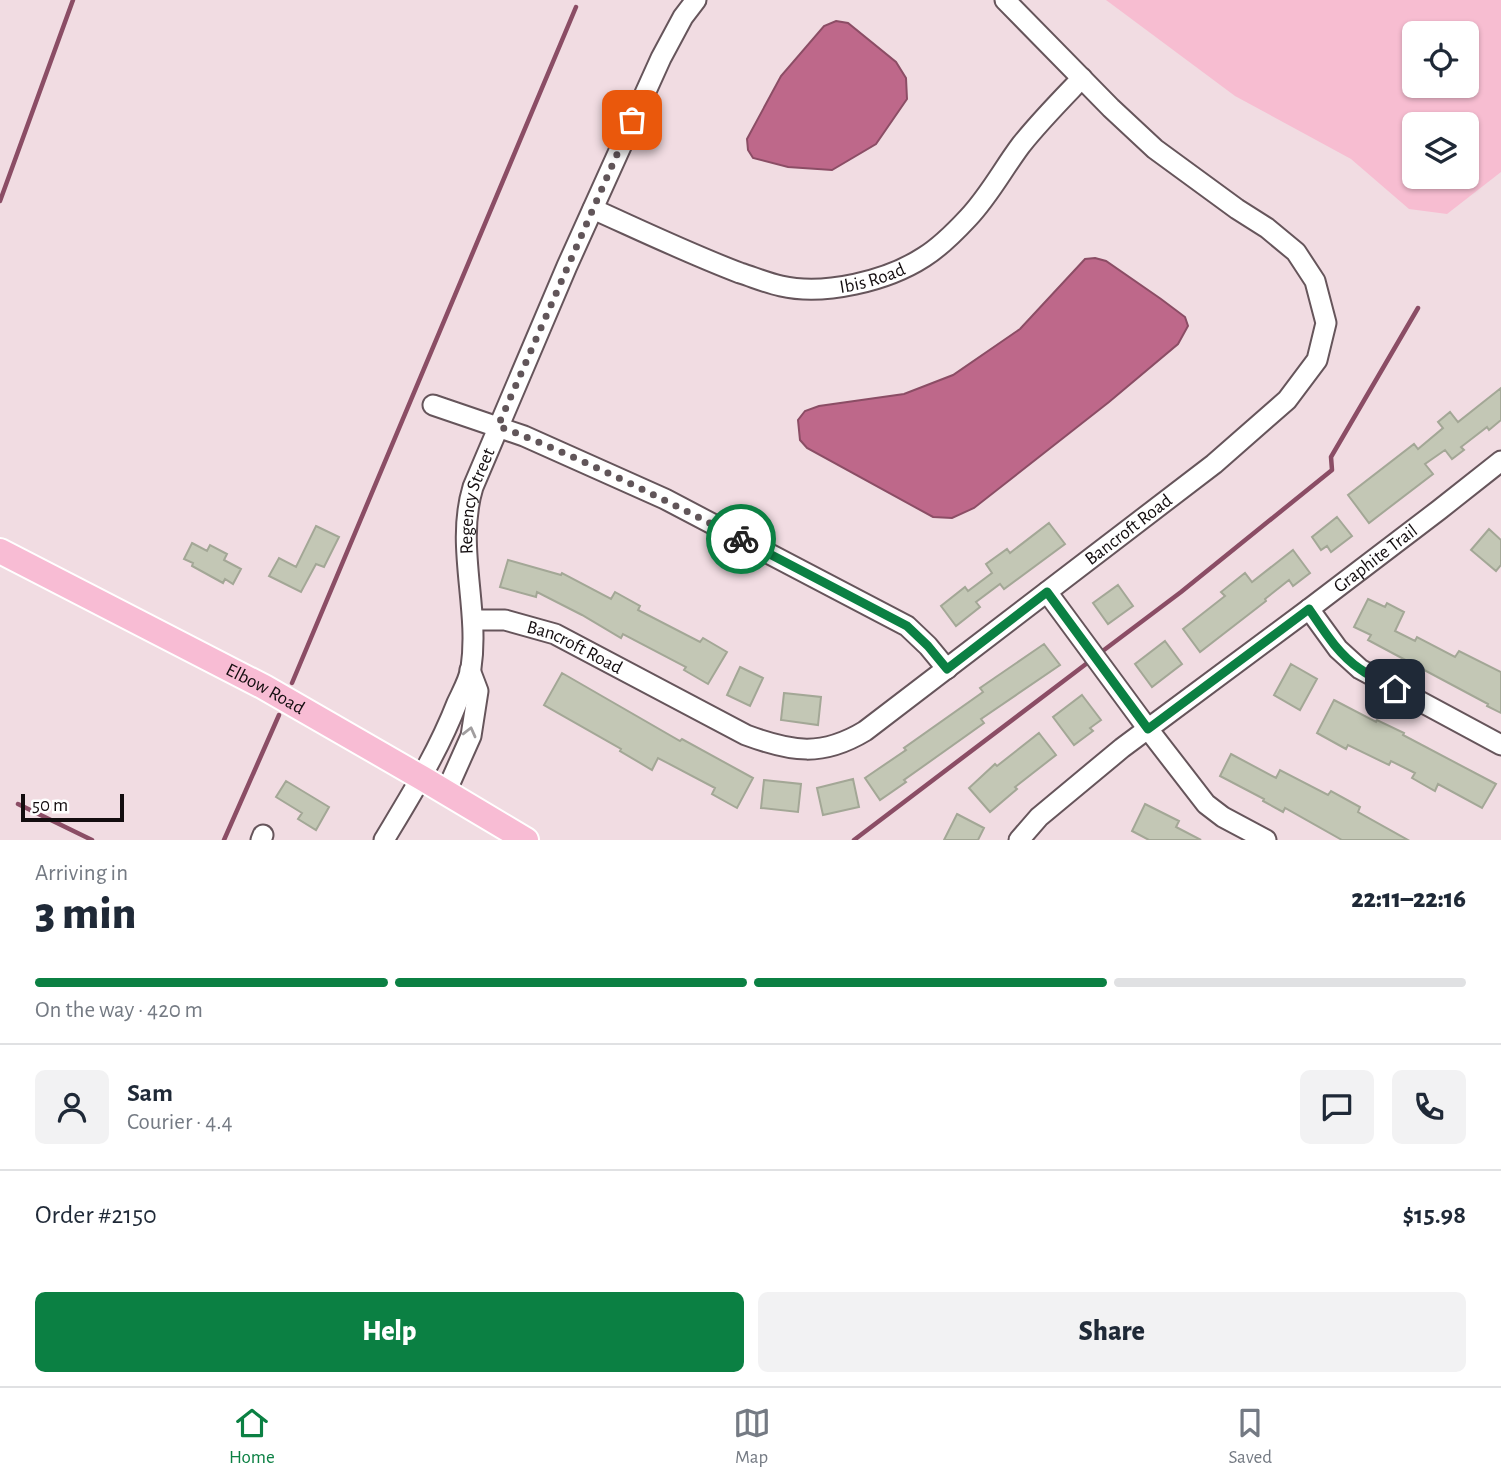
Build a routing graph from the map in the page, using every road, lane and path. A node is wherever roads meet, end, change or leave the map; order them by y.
1 (696, 0) edge
2 (1005, 0) edge
3 (1082, 78) junction
4 (593, 209) junction
5 (433, 405) dead end
6 (498, 426) junction
7 (1497, 471) edge
8 (0, 551) edge
9 (1047, 592) junction
10 (1309, 609) junction
11 (473, 620) junction
12 (947, 669) junction
13 (470, 670) junction
14 (1148, 729) junction
15 (1501, 745) edge
16 (422, 778) junction
17 (446, 792) junction
18 (384, 840) edge
19 (524, 840) edge
20 (1019, 840) edge
21 (1266, 840) edge

1 - 4 street, Regency Street
2 - 3 street, Bancroft Road
3 - 4 street, Ibis Road
3 - 9 street, Bancroft Road
4 - 6 street, Regency Street
5 - 6 street
6 - 11 street, Regency Street
6 - 12 street
7 - 10 street, Graphite Trail
8 - 16 main road, Elbow Road
9 - 12 street, Bancroft Road
9 - 14 street
10 - 14 street, Graphite Trail
10 - 15 street
11 - 12 street, Bancroft Road
11 - 13 street, Regency Street
13 - 16 street, Regency Street
17 -> 13 street, Regency Street
14 - 20 street, Graphite Trail
14 - 21 street
16 - 17 main road, Elbow Road
16 - 18 street, Regency Street
17 - 19 main road, Elbow Road

